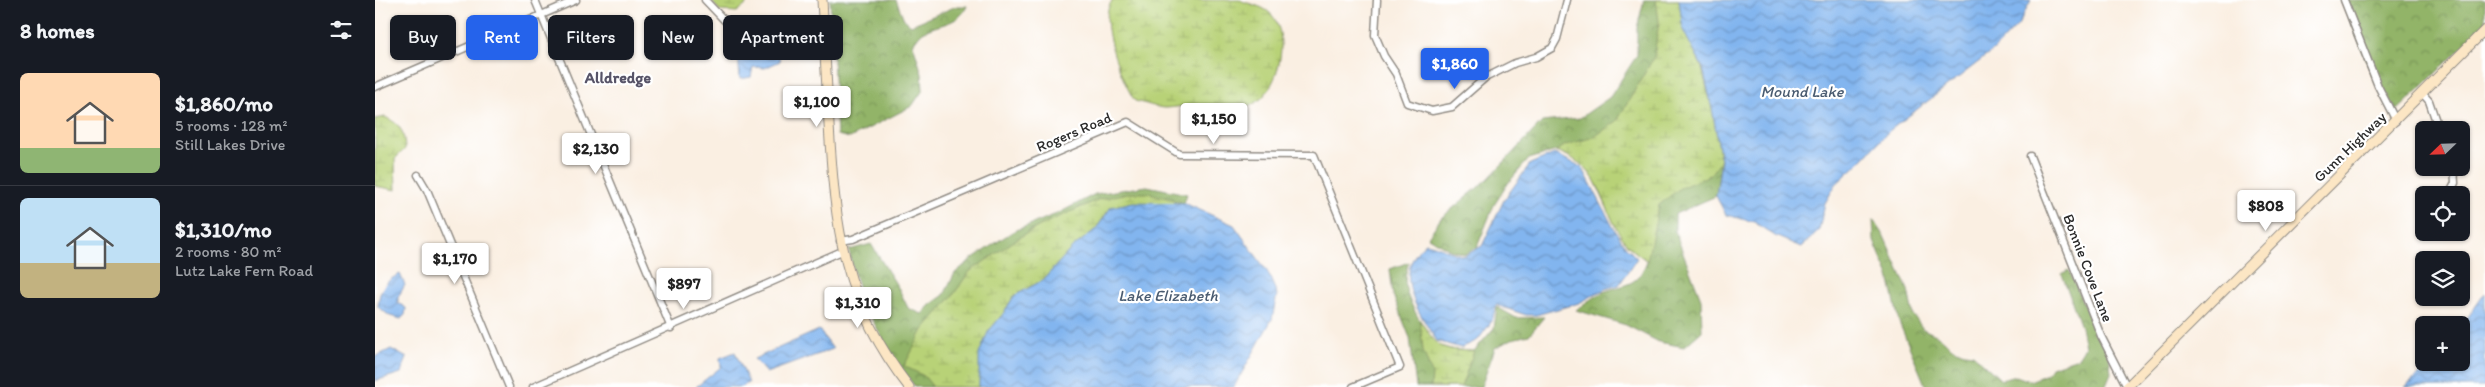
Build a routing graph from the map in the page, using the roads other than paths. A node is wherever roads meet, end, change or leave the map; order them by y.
1 (535, 0) edge
2 (576, 0) edge
3 (705, 0) edge
4 (822, 0) edge
5 (1377, 0) edge
6 (1567, 0) edge
7 (2344, 0) edge
8 (541, 15) junction
9 (823, 15) edge
10 (723, 18) edge
11 (2485, 30) edge
12 (825, 60) edge
13 (375, 87) edge
14 (2422, 93) junction
15 (2396, 121) junction
16 (2436, 121) edge
17 (2030, 156) dead end
18 (418, 175) dead end
19 (840, 241) junction
20 (842, 251) junction
21 (671, 328) junction
22 (509, 387) edge
23 (533, 387) edge
24 (909, 387) edge
25 (1353, 387) edge
26 (2127, 387) edge

1 - 8 street
2 - 8 street
3 - 10 street
4 - 9 main road
5 - 6 street
7 - 15 street
8 - 13 street
8 - 21 street
11 - 14 main road, Gunn Highway
12 - 19 main road
14 - 15 main road, Gunn Highway
14 - 16 street
15 - 26 main road, Gunn Highway
17 - 26 street, Bonnie Cove Lane
18 - 22 street
19 - 20 main road
19 - 25 street, Rogers Road
20 - 21 street
20 - 24 main road
21 - 23 street

